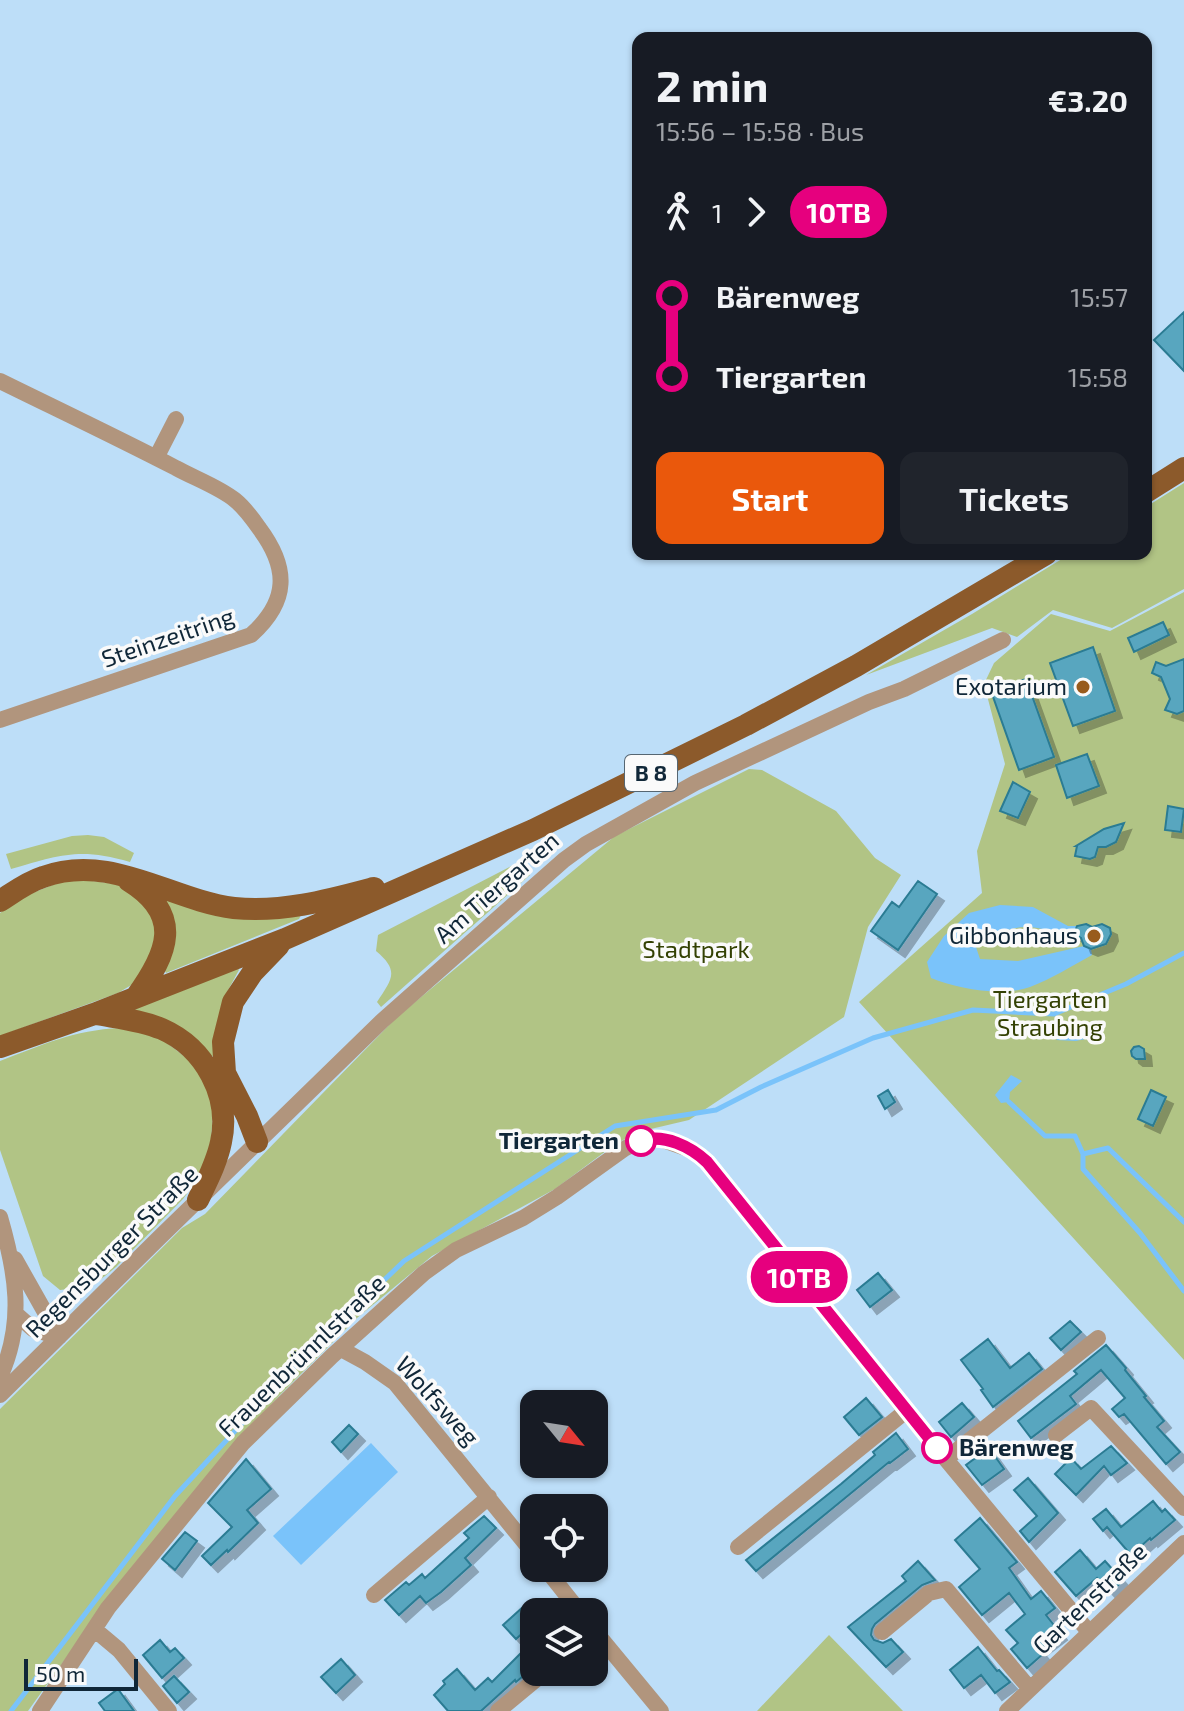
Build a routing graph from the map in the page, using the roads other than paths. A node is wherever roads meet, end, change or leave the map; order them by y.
1 (0, 381) edge
2 (176, 419) dead end
3 (156, 458) junction
4 (1184, 468) edge
5 (1152, 488) edge
6 (1036, 560) edge
7 (1003, 640) dead end
8 (0, 720) edge
9 (441, 870) junction
10 (117, 874) junction
11 (0, 901) edge
12 (285, 939) junction
13 (136, 997) junction
14 (94, 1014) junction
15 (0, 1047) edge
16 (223, 1127) junction
17 (257, 1142) junction
18 (198, 1200) junction
19 (0, 1217) edge
20 (10, 1252) junction
21 (16, 1314) junction
22 (59, 1337) junction
23 (1098, 1338) dead end
24 (341, 1349) junction
25 (0, 1377) edge
26 (0, 1395) edge
27 (906, 1411) junction
28 (1056, 1435) dead end
29 (946, 1459) junction
30 (489, 1497) junction
31 (1184, 1508) edge
32 (520, 1536) edge
33 (1184, 1543) edge
34 (738, 1547) dead end
35 (556, 1582) edge
36 (374, 1595) dead end
37 (569, 1598) edge
38 (94, 1629) junction
39 (882, 1632) dead end
40 (1089, 1632) junction
41 (608, 1648) edge
42 (528, 1686) edge
43 (1030, 1689) junction
44 (40, 1711) edge
45 (169, 1711) edge
46 (498, 1711) edge
47 (661, 1711) edge
48 (1007, 1711) edge

1 - 3 street, Steinzeitring
2 - 3 street
3 - 8 street, Steinzeitring
4 - 5 main road
6 - 9 main road, B 8
7 - 17 street, Am Tiergarten
9 - 10 main road
9 - 12 main road, B 8
10 - 11 main road
10 - 13 main road
12 - 13 main road, B 8
12 - 17 main road
13 - 14 main road, B 8
14 - 15 main road, B 8
14 - 16 main road
16 - 17 main road
16 - 18 main road
17 - 18 street, Regensburger Straße
18 - 22 street, Regensburger Straße
19 - 20 street
20 - 21 street
20 - 22 street
21 - 22 street
21 - 25 street
22 - 26 street, Regensburger Straße
23 - 29 street
24 - 27 street, Frauenbrünnlstraße
24 - 30 street, Wolfsweg
24 - 38 street, Frauenbrünnlstraße
27 - 29 street
27 - 34 street
28 - 31 street
29 - 40 street
30 - 32 street, Wolfsweg
30 - 36 street
33 - 40 street, Gartenstraße
35 - 37 street
38 - 44 street, Frauenbrünnlstraße
38 - 45 street
39 - 43 street, Gartenstraße
40 - 43 street, Gartenstraße
41 - 47 street
42 - 46 street
43 - 48 street, Gartenstraße

